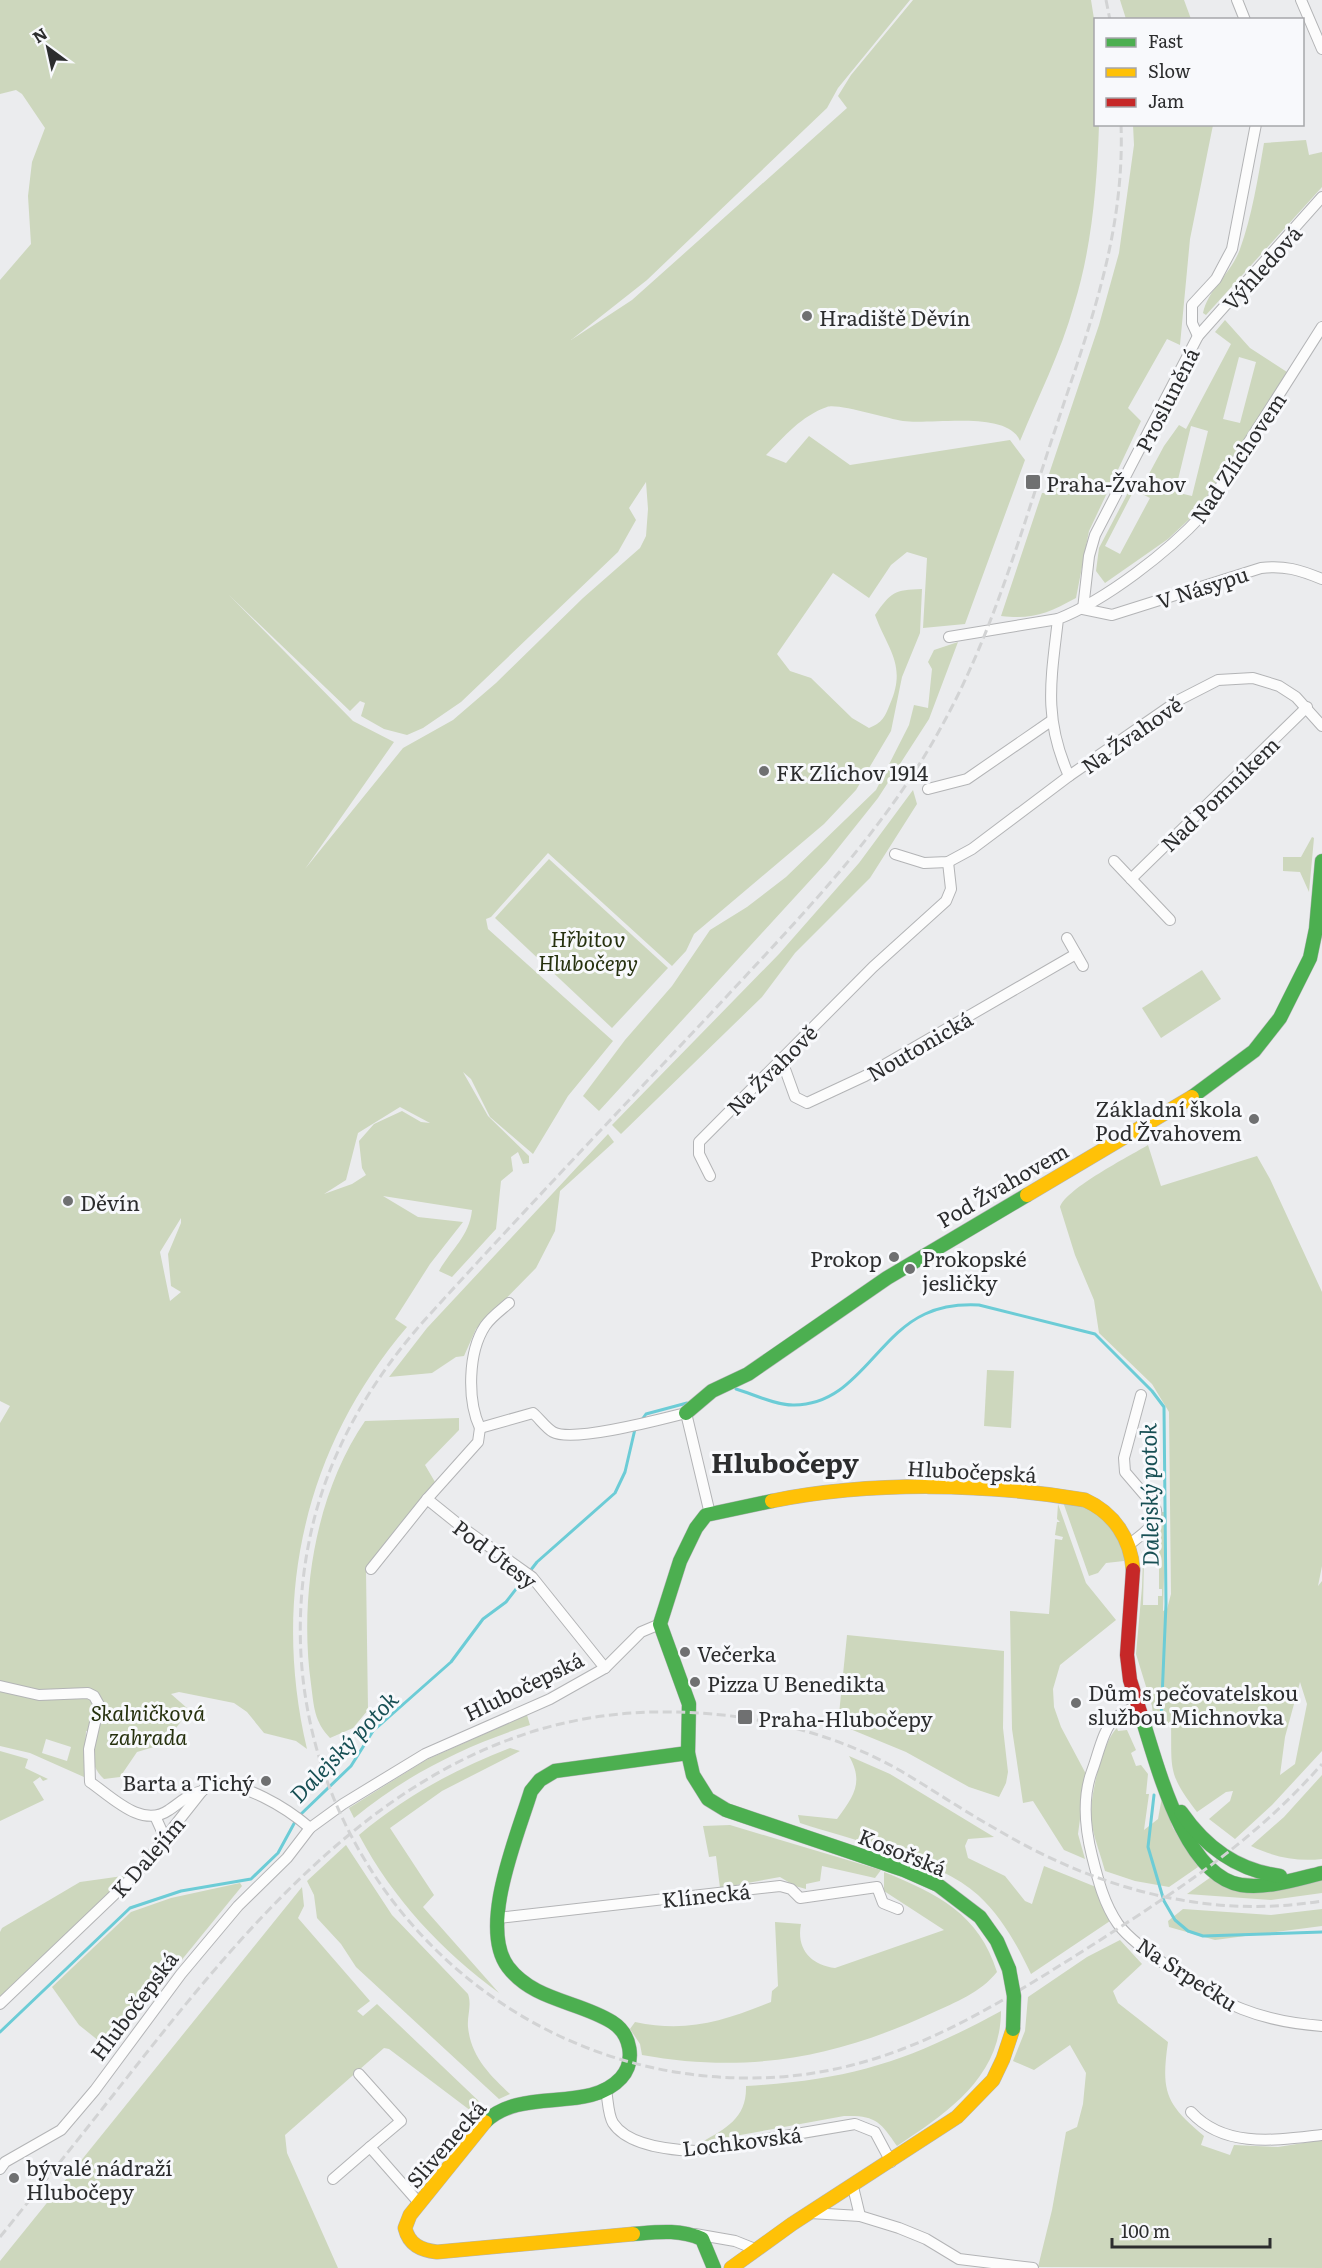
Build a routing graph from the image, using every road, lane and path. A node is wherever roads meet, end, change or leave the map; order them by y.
1 (1237, 0) edge
2 (1301, 0) edge
3 (1244, 18) edge
4 (1322, 49) edge
5 (1256, 126) edge
6 (1322, 197) edge
7 (1322, 327) edge
8 (1198, 336) junction
9 (1322, 579) edge
10 (1083, 609) junction
11 (1058, 619) junction
12 (949, 637) dead end
13 (1307, 707) junction
14 (1051, 721) junction
15 (1322, 726) edge
16 (1069, 776) junction
17 (928, 789) dead end
18 (895, 855) dead end
19 (1114, 861) dead end
20 (1322, 861) edge
21 (948, 862) junction
22 (1131, 879) junction
23 (1170, 920) dead end
24 (1067, 938) dead end
25 (1076, 954) junction
26 (1083, 966) dead end
27 (781, 1058) junction
28 (710, 1176) dead end
29 (509, 1303) dead end
30 (1141, 1395) dead end
31 (687, 1413) junction
32 (480, 1428) junction
33 (427, 1499) junction
34 (710, 1514) junction
35 (1129, 1545) junction
36 (371, 1569) dead end
37 (660, 1624) junction
38 (605, 1668) junction
39 (0, 1686) edge
40 (1136, 1706) junction
41 (688, 1753) junction
42 (202, 1791) junction
43 (155, 1816) junction
44 (305, 1824) junction
45 (165, 1838) junction
46 (1317, 1874) edge
47 (898, 1910) dead end
48 (498, 1918) junction
49 (0, 2004) edge
50 (1322, 2026) edge
51 (359, 2074) dead end
52 (606, 2090) junction
53 (1191, 2112) dead end
54 (1322, 2135) edge
55 (370, 2147) junction
56 (891, 2162) junction
57 (0, 2169) edge
58 (333, 2179) dead end
59 (853, 2187) junction
60 (420, 2204) junction
61 (810, 2213) junction
62 (860, 2216) junction
63 (688, 2233) junction
64 (755, 2249) junction
65 (714, 2268) edge
66 (731, 2268) edge
67 (1033, 2268) edge

1 - 3 street
2 - 4 street
5 - 8 street, Prosluněná
6 - 8 street, Výhledová
7 - 10 street, Nad Zlíchovem
8 - 10 street, Prosluněná
9 - 10 street, V Násypu
10 - 11 street, Nad Zlíchovem
11 - 12 street, Nad Zlíchovem
11 - 14 street
13 - 15 street, Na Žvahově
13 - 16 street, Na Žvahově
13 - 22 street, Nad Pomníkem
14 - 16 street
14 - 17 street
16 - 21 street, Na Žvahově
18 - 21 street
19 - 22 street
20 - 31 street, Pod Žvahovem
21 - 27 street, Na Žvahově
22 - 23 street
24 - 25 street
25 - 26 street
25 - 27 street, Noutonická
27 - 28 street, Na Žvahově
29 - 32 street
30 - 35 street
31 - 32 street
31 - 34 street
32 - 33 street
33 - 36 street
33 - 38 street, Pod Útesy
34 - 35 street, Hlubočepská
34 - 37 street
35 - 40 street, Hlubočepská
37 - 38 street, Hlubočepská
37 - 41 street, Kosořská
38 - 44 street, Hlubočepská
39 - 43 street
40 - 46 street, Hlubočepská
40 - 50 street, Na Srpečku
41 - 48 street
41 - 56 street, Kosořská, bridge
42 - 43 street
42 - 44 street
42 - 45 street, K Dalejím
43 - 45 street
44 - 57 street, Hlubočepská
45 - 49 street, K Dalejím
47 - 48 street, Klínecká
48 - 52 street
51 - 55 street
52 - 56 street, Lochkovská
52 - 60 street, Slivenecká
53 - 54 street
55 - 58 street
55 - 60 street
56 - 59 street, Kosořská
59 - 61 street, Kosořská
59 - 62 street
60 - 63 street, Slivenecká
61 - 62 street
61 - 64 street, Kosořská
62 - 67 street
63 - 64 street
63 - 65 street
64 - 66 street, Kosořská

